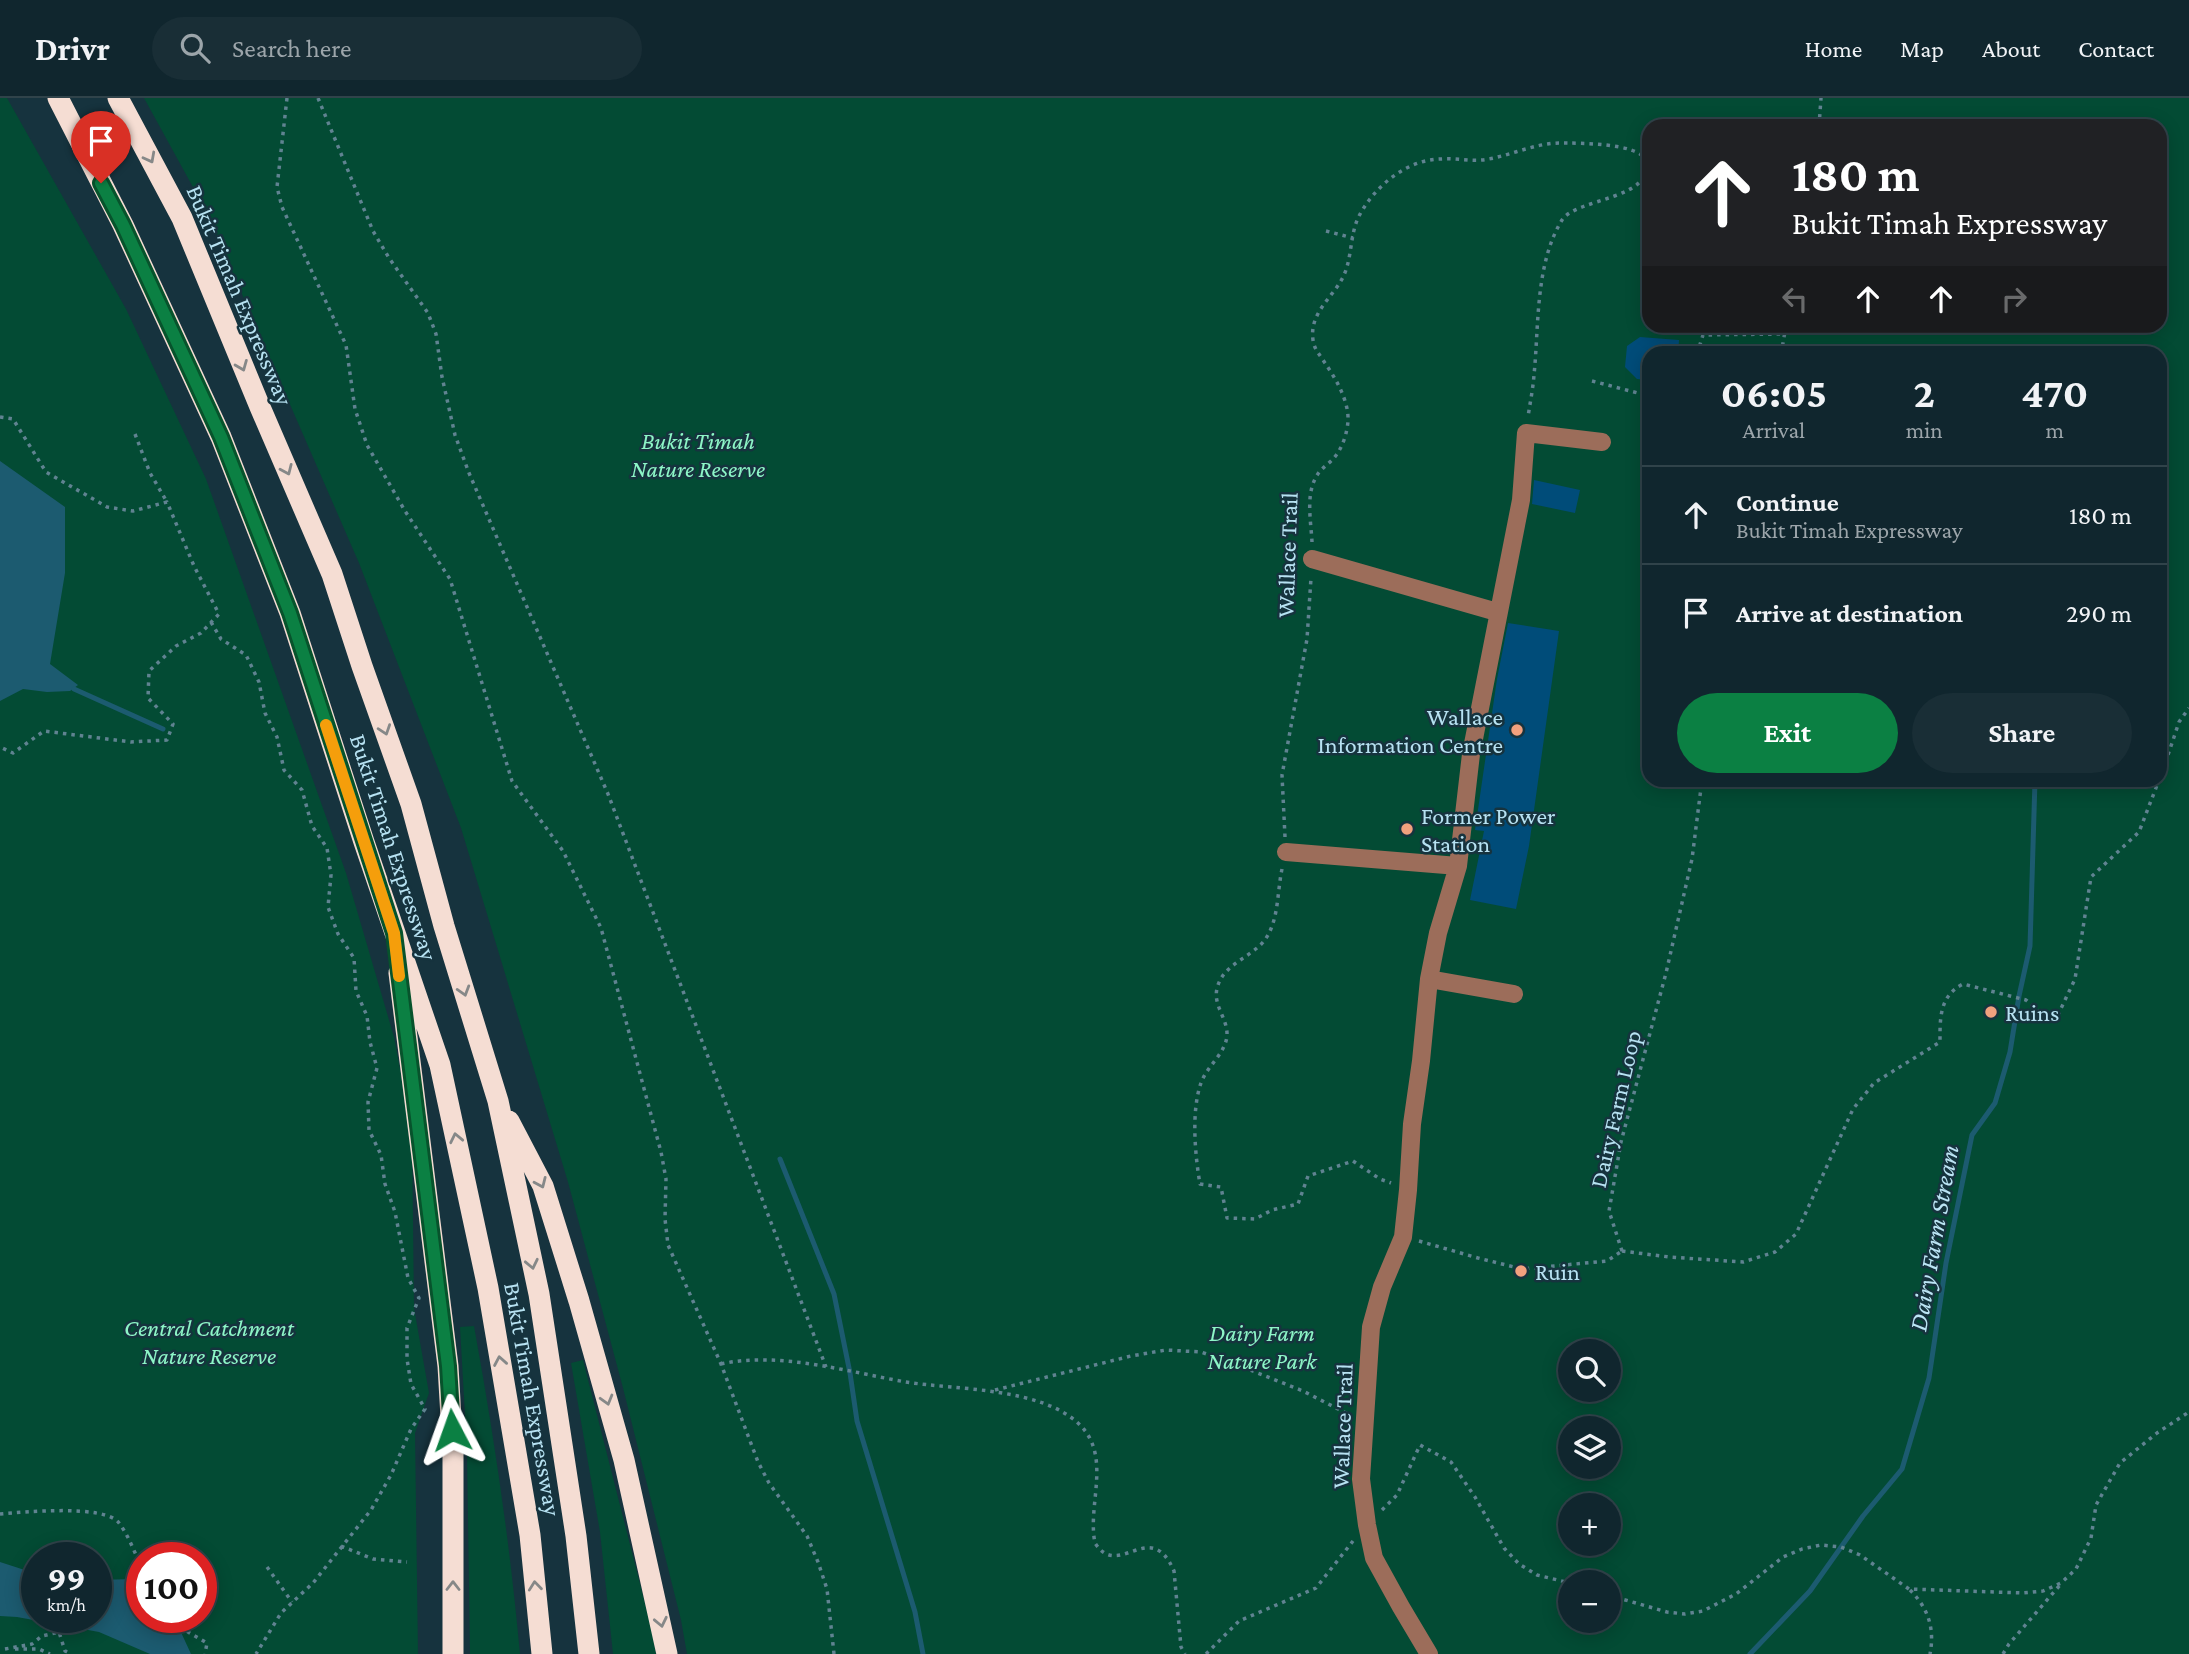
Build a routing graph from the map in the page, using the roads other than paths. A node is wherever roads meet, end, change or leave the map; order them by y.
1 (58, 98) edge
2 (118, 98) edge
3 (1602, 442) dead end
4 (1312, 559) road end
5 (1497, 612) junction
6 (1286, 852) road end
7 (1458, 866) junction
8 (394, 933) junction
9 (1429, 979) junction
10 (1514, 994) dead end
11 (498, 1101) junction
12 (453, 1654) edge
13 (542, 1654) edge
14 (589, 1654) edge
15 (667, 1654) edge
16 (1429, 1654) edge

1 - 8 highway, Bukit Timah Expressway
2 -> 11 highway, Bukit Timah Expressway
3 - 5 lane, Wallace Trail
4 - 5 lane
5 - 7 lane, Wallace Trail
6 - 7 lane
7 - 9 lane, Wallace Trail
12 -> 8 highway
13 -> 8 highway, Bukit Timah Expressway
9 - 10 lane
9 - 16 lane, Wallace Trail
11 -> 14 highway, Bukit Timah Expressway
11 -> 15 highway

